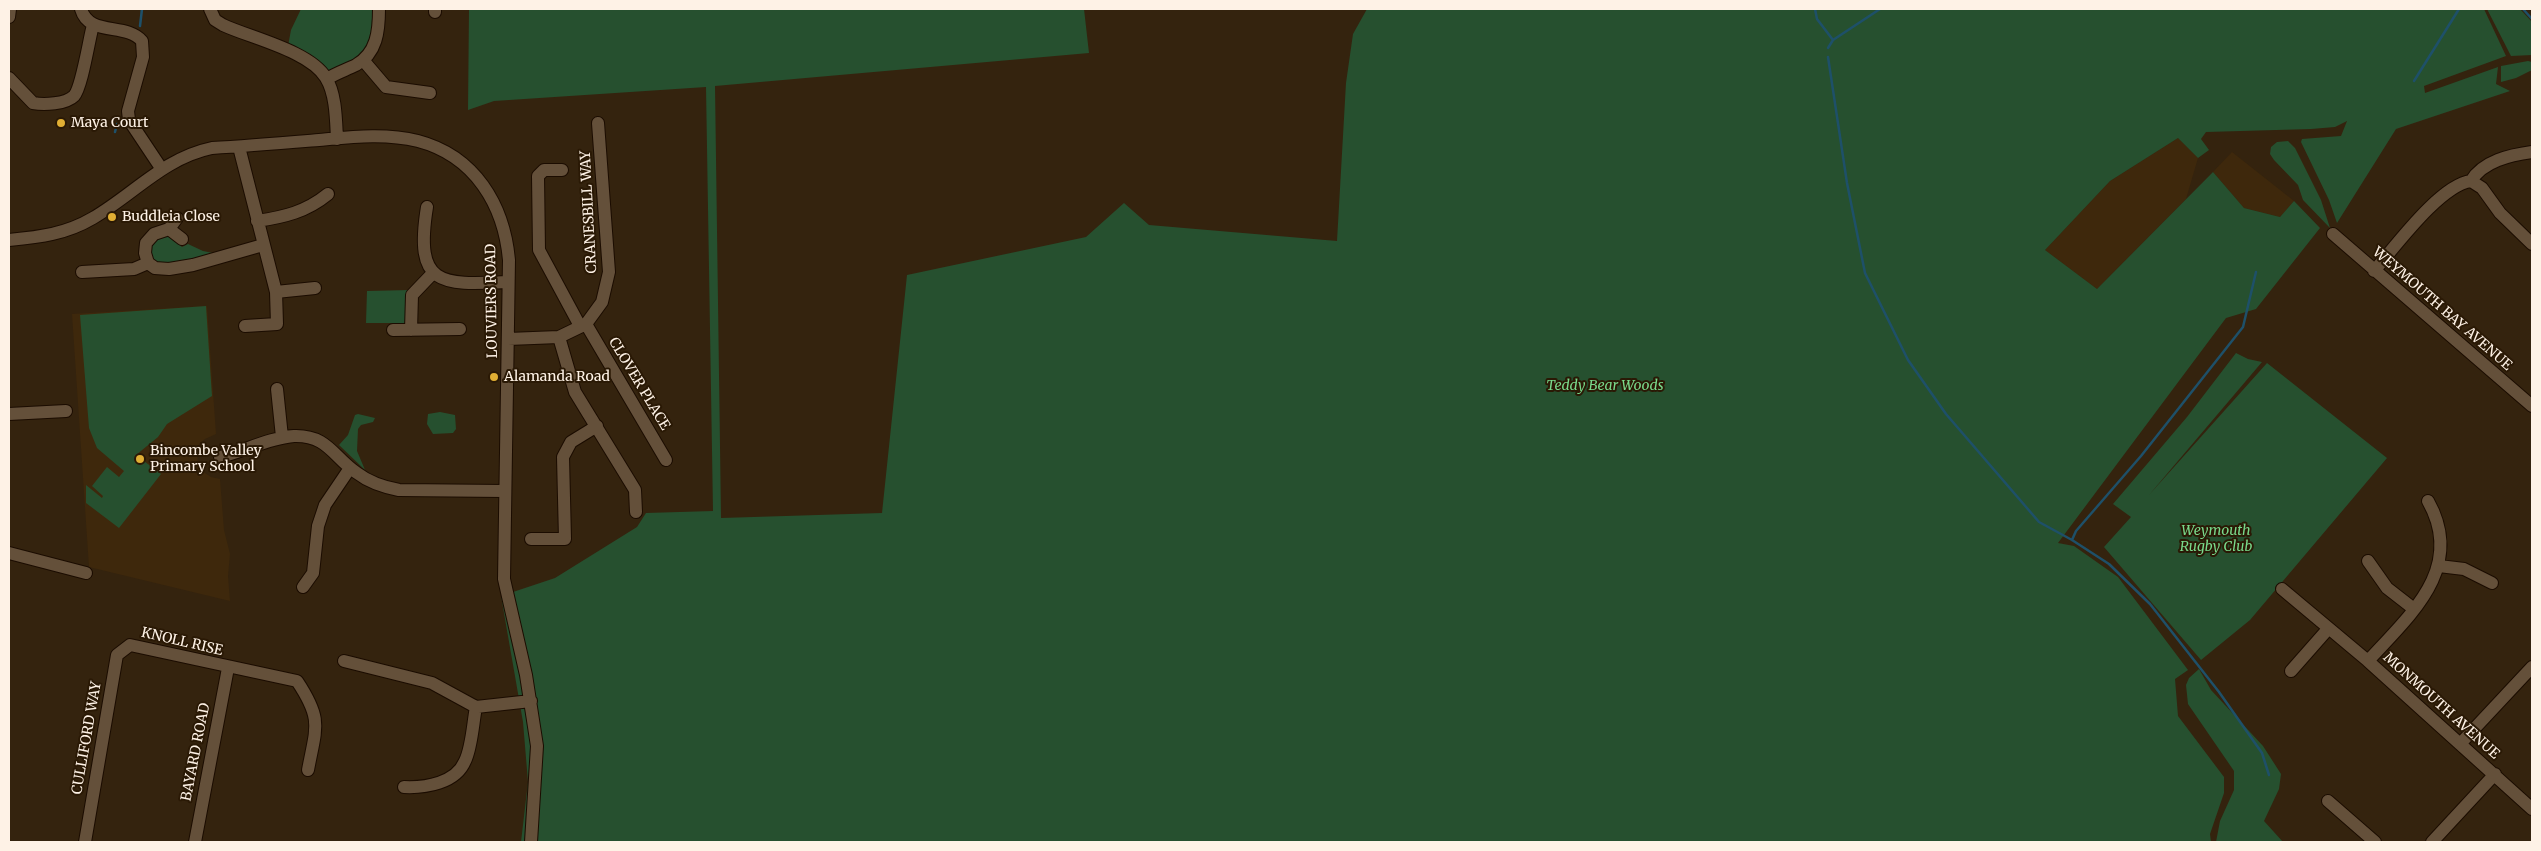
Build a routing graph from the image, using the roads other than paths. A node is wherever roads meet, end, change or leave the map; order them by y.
1 (10, 9) edge
2 (81, 9) edge
3 (210, 9) edge
4 (378, 9) edge
5 (9, 17) edge
6 (93, 24) junction
7 (363, 60) junction
8 (9, 78) edge
9 (327, 79) junction
10 (430, 93) dead end
11 (598, 123) dead end
12 (337, 139) junction
13 (239, 147) junction
14 (2532, 152) edge
15 (161, 168) junction
16 (562, 170) dead end
17 (2471, 181) junction
18 (328, 194) dead end
19 (427, 207) dead end
20 (177, 218) dead end
21 (258, 221) junction
22 (169, 229) junction
23 (2333, 234) dead end
24 (182, 239) dead end
25 (9, 240) edge
26 (2532, 244) edge
27 (263, 245) junction
28 (148, 263) junction
29 (2374, 271) junction
30 (82, 272) dead end
31 (434, 273) junction
32 (508, 282) junction
33 (315, 288) dead end
34 (276, 292) junction
35 (583, 325) junction
36 (244, 326) dead end
37 (460, 329) dead end
38 (394, 330) dead end
39 (411, 330) junction
40 (559, 336) junction
41 (508, 339) junction
42 (277, 389) dead end
43 (2532, 406) edge
44 (66, 412) dead end
45 (9, 414) edge
46 (596, 426) junction
47 (282, 437) junction
48 (220, 457) dead end
49 (666, 460) dead end
50 (350, 468) junction
51 (504, 490) junction
52 (2428, 501) dead end
53 (636, 512) dead end
54 (531, 539) dead end
55 (9, 553) edge
56 (2368, 561) dead end
57 (2439, 566) junction
58 (86, 573) dead end
59 (2492, 583) dead end
60 (303, 587) dead end
61 (2282, 589) dead end
62 (2414, 609) junction
63 (2328, 629) junction
64 (130, 645) joint
65 (344, 661) dead end
66 (2368, 661) junction
67 (2532, 667) edge
68 (228, 668) junction
69 (2291, 671) dead end
70 (531, 701) junction
71 (476, 707) junction
72 (2460, 744) junction
73 (308, 770) dead end
74 (2495, 774) junction
75 (404, 788) dead end
76 (2328, 801) dead end
77 (2532, 808) edge
78 (85, 842) edge
79 (194, 842) edge
80 (530, 842) edge
81 (2375, 842) edge
82 (2432, 842) edge

1 - 5 street
2 - 6 street
3 - 9 street
4 - 7 street
6 - 8 street
6 - 15 street
7 - 9 street
7 - 10 street
9 - 12 street
11 - 35 street, CRANESBILL WAY
12 - 13 street, LOUVIERS ROAD
12 - 32 street, LOUVIERS ROAD
13 - 15 street, LOUVIERS ROAD
13 - 21 street
14 - 17 street
15 - 25 street, LOUVIERS ROAD
16 - 35 street, CLOVER PLACE
17 - 26 street
17 - 29 street
18 - 21 street
19 - 31 street
20 - 22 street
21 - 27 street
22 - 24 street
22 - 28 street
23 - 29 street, WEYMOUTH BAY AVENUE
27 - 28 street
27 - 34 street
28 - 30 street
29 - 43 street, WEYMOUTH BAY AVENUE
31 - 32 street
31 - 39 street
32 - 41 street, LOUVIERS ROAD
33 - 34 street
34 - 36 street
35 - 40 street
35 - 49 street, CLOVER PLACE
37 - 39 street
38 - 39 street
40 - 41 street
40 - 46 street
41 - 51 street, LOUVIERS ROAD
42 - 47 street
44 - 45 street
46 - 53 street
46 - 54 street
47 - 48 street
47 - 50 street
50 - 51 street
50 - 60 street
51 - 70 street, LOUVIERS ROAD
52 - 57 street
55 - 58 street
56 - 62 street
57 - 59 street
57 - 62 street
61 - 63 street, MONMOUTH AVENUE
62 - 66 street
63 - 66 street, MONMOUTH AVENUE
63 - 69 street
64 - 68 street, KNOLL RISE
64 - 78 street, CULLIFORD WAY
65 - 71 street
66 - 72 street, MONMOUTH AVENUE
67 - 72 street
68 - 73 street, KNOLL RISE
68 - 79 street, BAYARD ROAD
70 - 71 street
70 - 80 street, LOUVIERS ROAD
71 - 75 street
72 - 74 street, MONMOUTH AVENUE
74 - 77 street, MONMOUTH AVENUE
74 - 82 street
76 - 81 street

